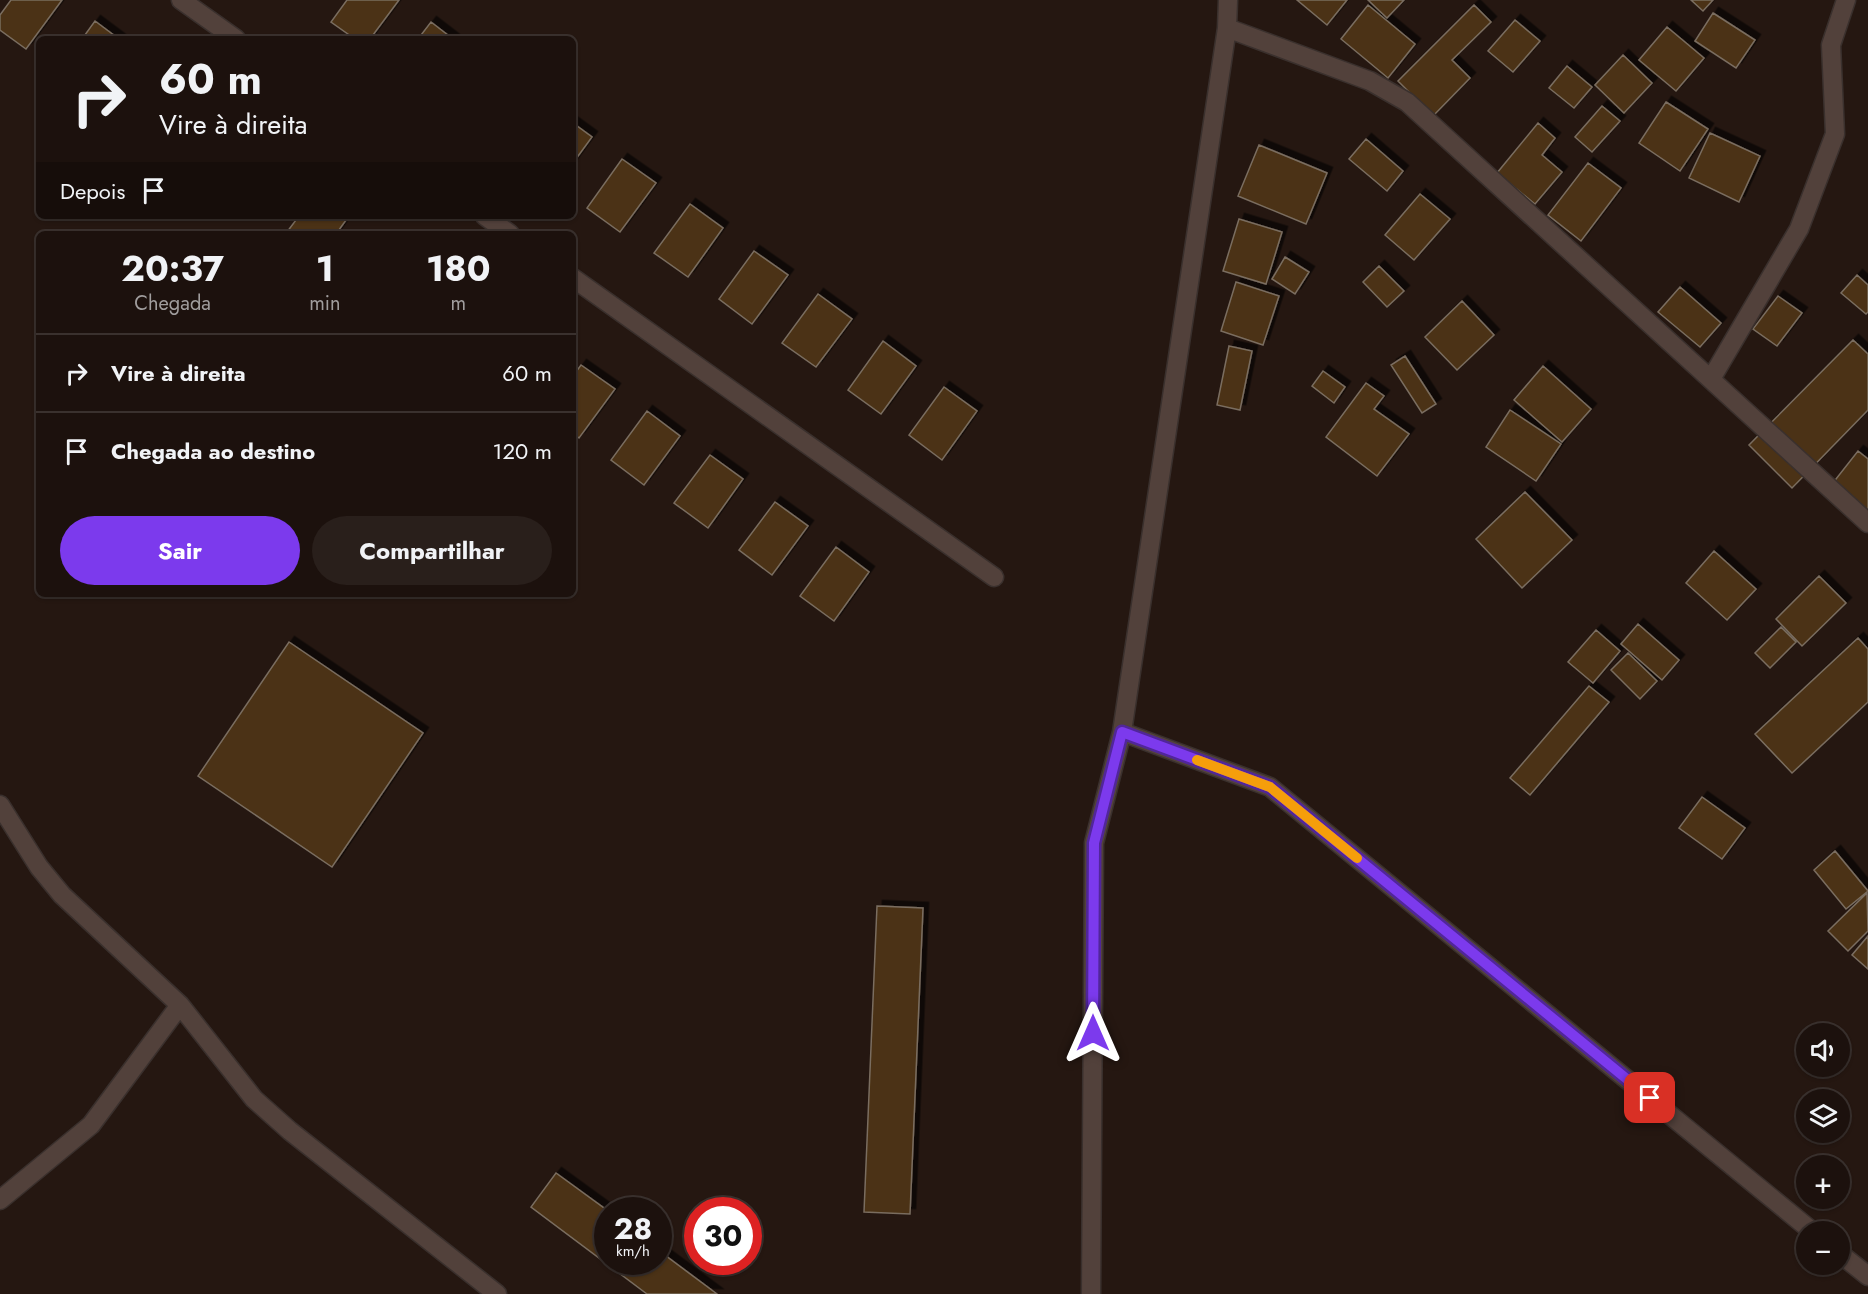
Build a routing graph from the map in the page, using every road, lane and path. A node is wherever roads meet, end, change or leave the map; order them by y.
1 (181, 0) edge
2 (1228, 0) edge
3 (1846, 0) edge
4 (1227, 28) junction
5 (232, 36) edge
6 (489, 219) edge
7 (506, 231) edge
8 (576, 280) edge
9 (1711, 379) junction
10 (1868, 523) edge
11 (994, 577) dead end
12 (1122, 732) junction
13 (0, 805) edge
14 (180, 1005) junction
15 (0, 1200) edge
16 (1800, 1221) edge
17 (1850, 1262) edge
18 (1868, 1276) edge
19 (497, 1294) edge
20 (1091, 1294) edge

1 - 5 street
2 - 4 street
3 - 9 street
4 - 9 street
4 - 12 street
6 - 7 street
8 - 11 street
9 - 10 street
12 - 16 street
12 - 20 street
13 - 14 street
14 - 15 street
14 - 19 street
17 - 18 street

